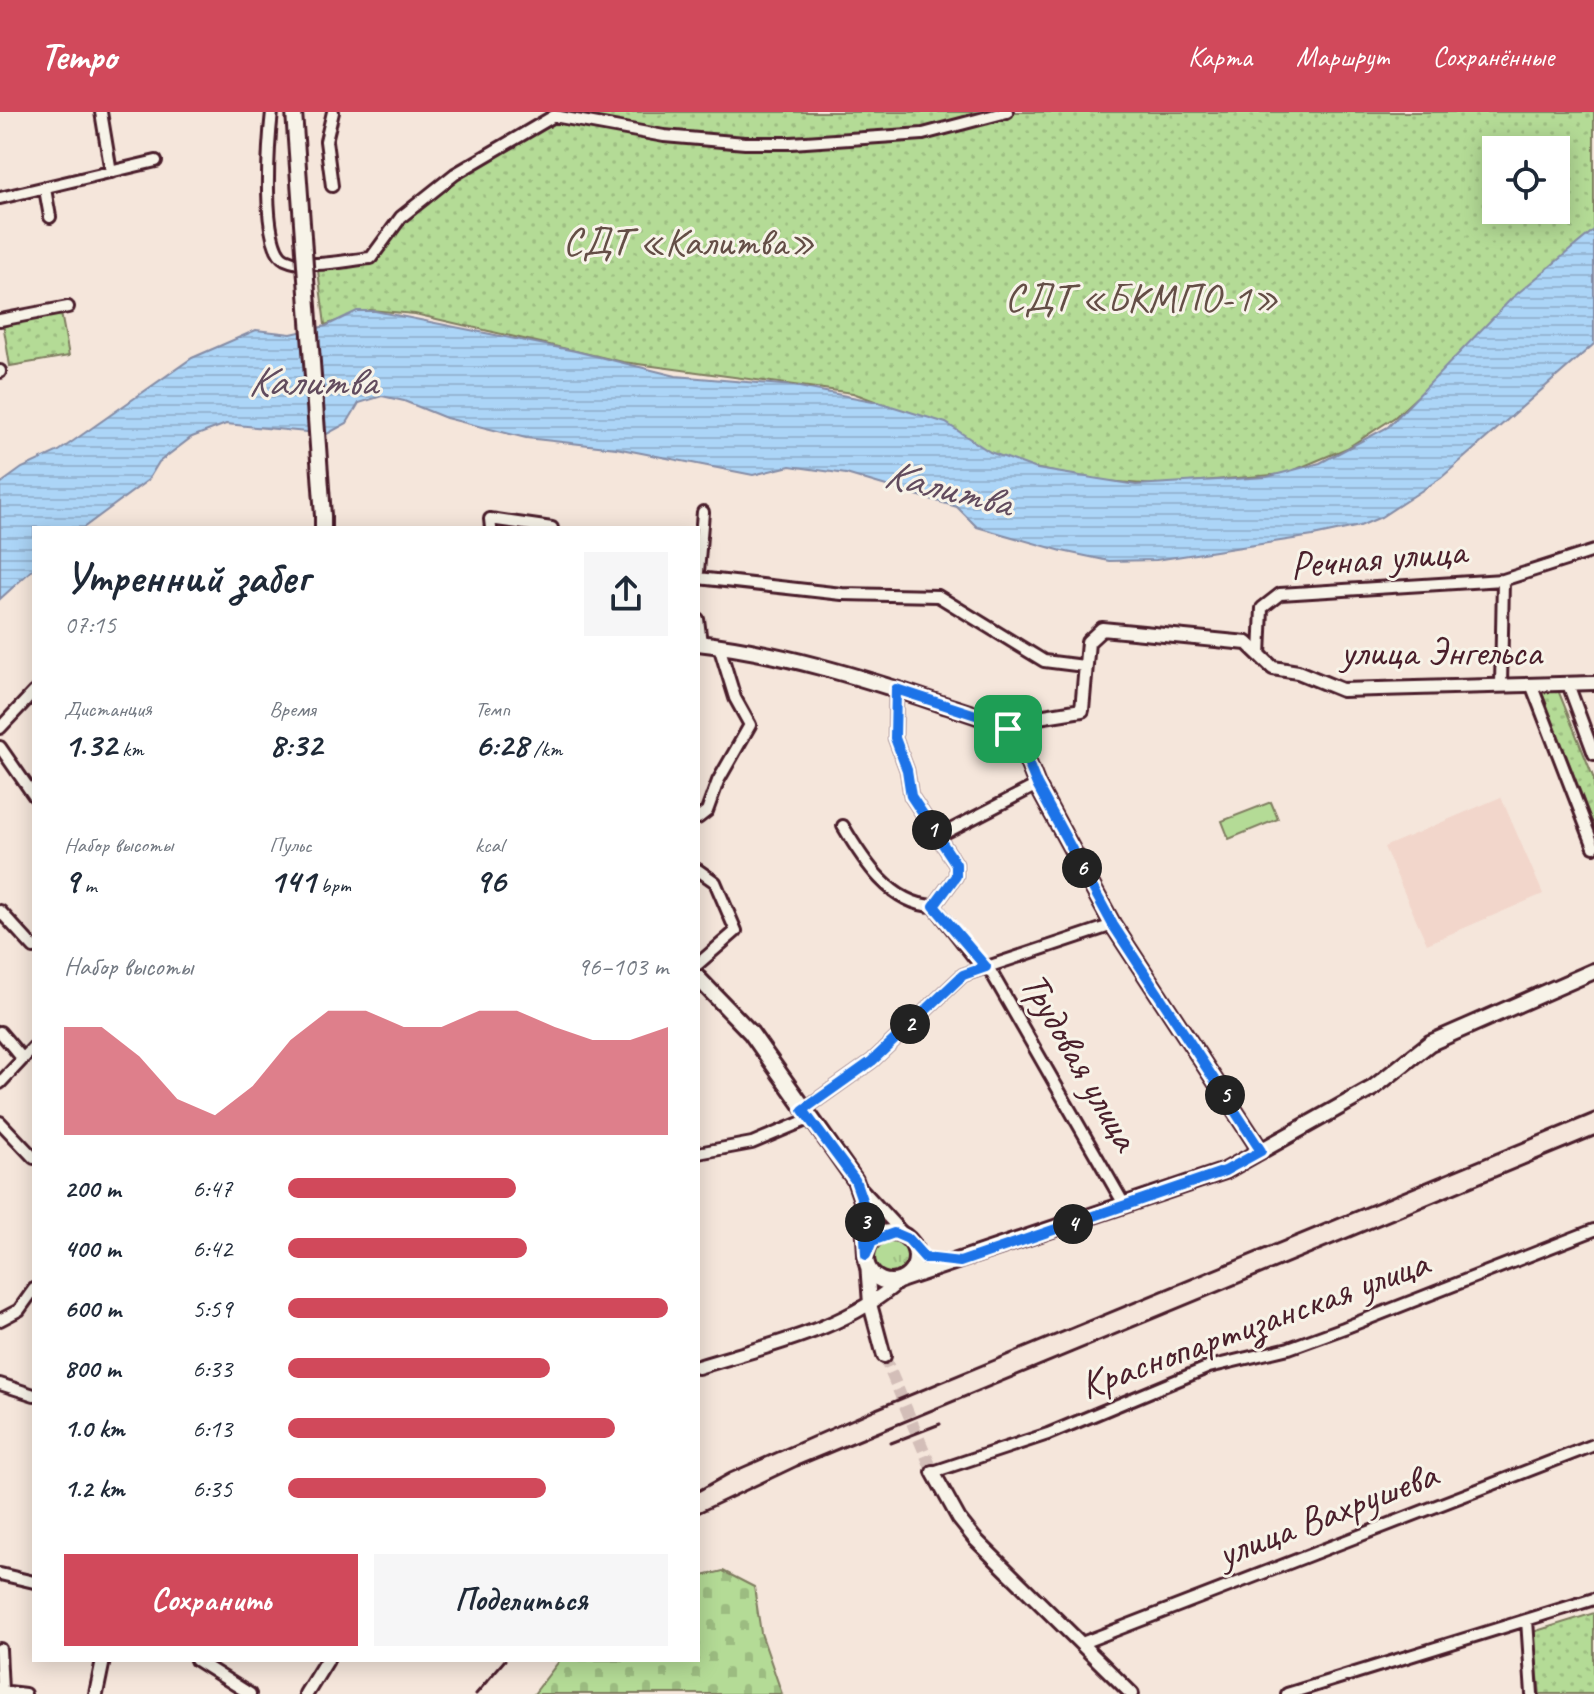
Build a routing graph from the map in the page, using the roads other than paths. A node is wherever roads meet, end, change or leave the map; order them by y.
1 (101, 112) edge
2 (272, 112) edge
3 (294, 112) edge
4 (333, 112) edge
5 (1007, 112) edge
6 (156, 161) dead end
7 (111, 172) junction
8 (332, 186) dead end
9 (45, 189) junction
10 (0, 198) edge
11 (50, 217) dead end
12 (68, 307) dead end
13 (0, 320) edge
14 (703, 512) dead end
15 (323, 522) edge
16 (490, 524) edge
17 (521, 526) edge
18 (700, 550) edge
19 (1594, 551) edge
20 (700, 575) edge
21 (1503, 580) junction
22 (700, 643) edge
23 (719, 646) junction
24 (1260, 656) junction
25 (1084, 666) junction
26 (1594, 683) edge
27 (1531, 684) junction
28 (1568, 684) junction
29 (1501, 685) junction
30 (896, 689) junction
31 (32, 695) edge
32 (0, 728) edge
33 (1008, 729) junction
34 (0, 747) edge
35 (1594, 754) edge
36 (1037, 785) junction
37 (32, 793) edge
38 (700, 816) edge
39 (843, 826) dead end
40 (937, 837) junction
41 (1594, 847) edge
42 (700, 871) edge
43 (934, 906) junction
44 (0, 911) edge
45 (1113, 925) junction
46 (32, 946) edge
47 (700, 962) edge
48 (986, 967) junction
49 (1594, 971) edge
50 (700, 980) edge
51 (0, 1032) edge
52 (32, 1049) edge
53 (23, 1059) junction
54 (0, 1083) edge
55 (806, 1115) junction
56 (0, 1122) edge
57 (1261, 1151) junction
58 (700, 1153) edge
59 (32, 1156) edge
60 (855, 1180) junction
61 (1125, 1206) junction
62 (1594, 1230) edge
63 (911, 1243) junction
64 (866, 1259) junction
65 (960, 1262) junction
66 (901, 1280) junction
67 (32, 1292) edge
68 (870, 1304) junction
69 (0, 1320) edge
70 (884, 1356) tunnel mouth
71 (700, 1366) edge
72 (0, 1384) edge
73 (32, 1394) edge
74 (1594, 1445) edge
75 (933, 1472) joint
76 (0, 1574) edge
77 (32, 1582) edge
78 (1594, 1599) edge
79 (1527, 1620) junction
80 (1082, 1643) junction
81 (0, 1649) edge
82 (103, 1662) edge
83 (199, 1662) edge
84 (326, 1662) edge
85 (1, 1691) edge
86 (25, 1694) edge
87 (96, 1694) edge
88 (250, 1694) edge
89 (306, 1694) edge
90 (1132, 1694) edge
91 (1287, 1694) edge
92 (1532, 1694) edge

1 - 7 street
2 - 5 street
3 - 15 main road, bridge
4 - 8 street
6 - 7 street
7 - 9 street
9 - 10 street
9 - 11 street
12 - 13 street
14 - 18 street
16 - 17 street
19 - 21 street, Речная улица
20 - 25 street
21 - 24 street, Речная улица
21 - 29 street, Речная улица
22 - 23 main road
23 - 30 main road
23 - 38 street
24 - 25 street, улица Энгельса
24 - 29 street, улица Энгельса
25 - 33 street, улица Энгельса
26 - 28 street, улица Энгельса
27 - 28 street, улица Энгельса
27 - 29 street, улица Энгельса
27 - 41 street
28 - 35 street
30 - 33 main road
30 - 40 street
31 - 32 street
33 - 36 main road
34 - 37 street
36 - 40 street
36 - 45 main road
39 - 43 street
40 - 43 street
42 - 47 street
43 - 48 street, Трудовая улица
44 - 46 street
45 - 48 street
45 - 57 main road
48 - 55 street
48 - 61 street, Трудовая улица
49 - 57 main road
50 - 55 main road
51 - 53 street
52 - 53 street
53 - 54 street
55 - 58 street
55 - 60 main road
56 - 59 street
57 - 61 main road
60 - 63 street
60 - 64 main road
61 - 65 main road
62 - 75 street, Краснопартизанская улица
63 - 64 main road
63 - 65 main road
63 - 66 main road
64 - 66 main road
64 - 68 street
65 - 66 main road
66 - 68 street
67 - 69 street
68 - 70 street
68 - 71 street
72 - 73 street
74 - 80 street, улица Вахрушева
75 - 80 street
76 - 77 street
78 - 79 street
79 - 91 street
79 - 92 street
80 - 90 street
81 - 85 street
82 - 87 street
83 - 88 street
84 - 89 street
85 - 86 street

